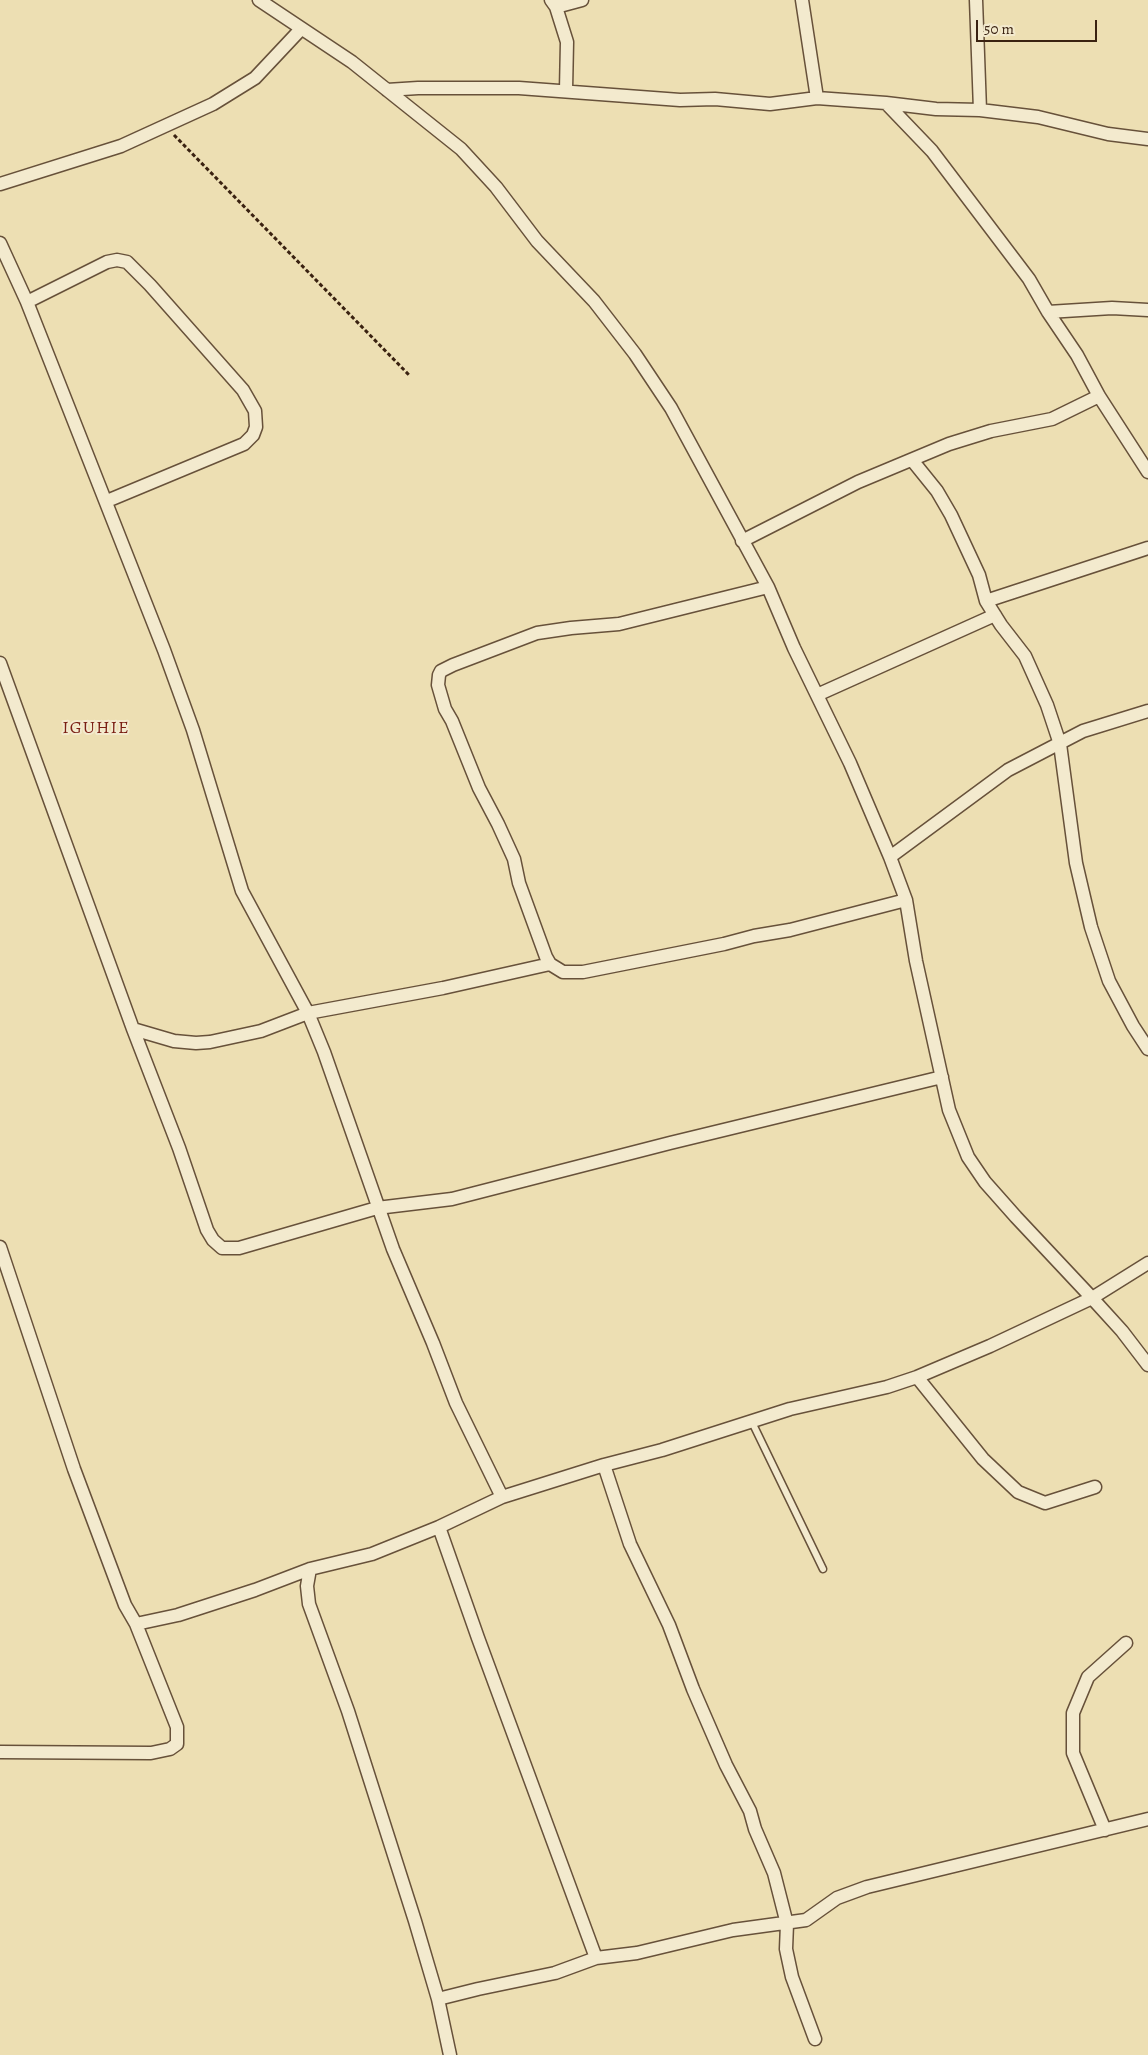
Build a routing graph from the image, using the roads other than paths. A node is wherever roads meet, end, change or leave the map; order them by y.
1 (259, 0) edge
2 (582, 0) edge
3 (802, 0) edge
4 (976, 0) edge
5 (554, 4) edge
6 (301, 29) junction
7 (387, 90) junction
8 (566, 90) junction
9 (818, 98) junction
10 (886, 102) junction
11 (980, 110) junction
12 (1148, 139) edge
13 (0, 184) edge
14 (0, 243) edge
15 (27, 302) junction
16 (1148, 310) edge
17 (1048, 312) junction
18 (1099, 396) junction
19 (912, 460) junction
20 (1148, 472) edge
21 (107, 501) junction
22 (742, 541) junction
23 (1148, 548) edge
24 (768, 587) junction
25 (986, 601) junction
26 (995, 615) junction
27 (0, 663) edge
28 (817, 695) junction
29 (1148, 711) edge
30 (1060, 744) junction
31 (890, 857) junction
32 (906, 900) junction
33 (550, 964) junction
34 (308, 1013) junction
35 (133, 1029) junction
36 (1148, 1049) edge
37 (942, 1077) junction
38 (377, 1208) junction
39 (0, 1247) edge
40 (1148, 1263) edge
41 (1092, 1298) junction
42 (1148, 1365) edge
43 (917, 1377) junction
44 (751, 1420) junction
45 (604, 1465) junction
46 (1096, 1487) dead end
47 (502, 1497) junction
48 (440, 1527) junction
49 (310, 1569) junction
50 (824, 1569) dead end
51 (136, 1624) junction
52 (1126, 1644) dead end
53 (0, 1752) edge
54 (1148, 1819) edge
55 (1105, 1830) junction
56 (787, 1924) junction
57 (596, 1958) junction
58 (438, 1999) junction
59 (815, 2039) dead end
60 (450, 2055) edge

1 - 6 street
2 - 5 street
3 - 9 street
4 - 11 street
5 - 8 street
6 - 7 street
6 - 13 street
7 - 8 street
7 - 22 street
8 - 9 street
9 - 10 street
10 - 11 street
10 - 17 street
11 - 12 street
14 - 15 street
15 - 21 street
15 - 21 street
16 - 17 street
17 - 18 street
18 - 19 street
18 - 20 street
19 - 22 street
19 - 25 street
21 - 34 street
22 - 24 street
23 - 25 street
24 - 28 street
24 - 33 street
25 - 26 street
26 - 28 street
26 - 30 street
27 - 35 street
28 - 31 street
29 - 30 street
30 - 31 street
30 - 36 street
31 - 32 street
32 - 33 street
32 - 37 street
33 - 34 street
34 - 35 street
34 - 38 street
35 - 38 street
37 - 38 street
37 - 41 street
38 - 47 street
39 - 51 street
40 - 41 street
41 - 42 street
41 - 43 street
43 - 44 street
43 - 46 street
44 - 45 street
44 - 50 lane
45 - 47 street
45 - 56 street
47 - 48 street
48 - 49 street
48 - 57 street
49 - 51 street
49 - 58 street
51 - 53 street
52 - 55 street
54 - 55 street
55 - 56 street
56 - 57 street
56 - 59 street
57 - 58 street
58 - 60 street

